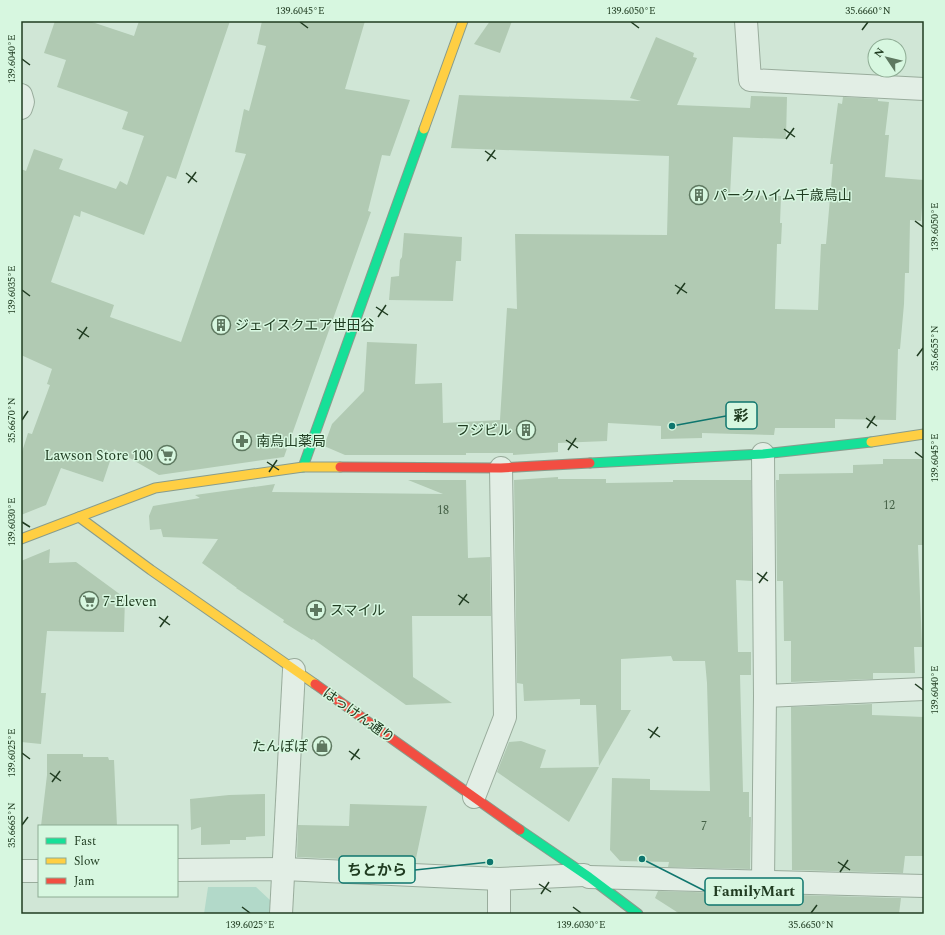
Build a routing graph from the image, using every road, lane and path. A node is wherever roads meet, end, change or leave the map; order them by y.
1 (464, 21) edge
2 (746, 21) edge
3 (924, 89) edge
4 (21, 95) edge
5 (21, 108) edge
6 (924, 434) edge
7 (763, 454) junction
8 (303, 467) junction
9 (502, 468) junction
10 (79, 517) junction
11 (21, 539) edge
12 (294, 670) junction
13 (924, 689) edge
14 (765, 696) junction
15 (474, 797) junction
16 (284, 869) junction
17 (178, 870) edge
18 (21, 871) edge
19 (38, 871) edge
20 (586, 876) junction
21 (498, 879) junction
22 (762, 882) junction
23 (924, 886) edge
24 (281, 914) edge
25 (499, 914) edge
26 (638, 914) edge

1 - 8 street
2 - 3 street
4 - 5 street
6 - 7 street
7 - 9 street
7 - 14 street
8 - 9 street
8 - 10 street
9 - 15 street
10 - 11 street
10 - 12 street, はっけん通り
12 - 15 street, はっけん通り
12 - 16 street
13 - 14 street
14 - 22 street
15 - 20 street, はっけん通り
16 - 17 street
16 - 21 street
16 - 24 street
18 - 19 street
20 - 21 street
20 - 22 street
20 - 26 street, はっけん通り
21 - 25 street
22 - 23 street

